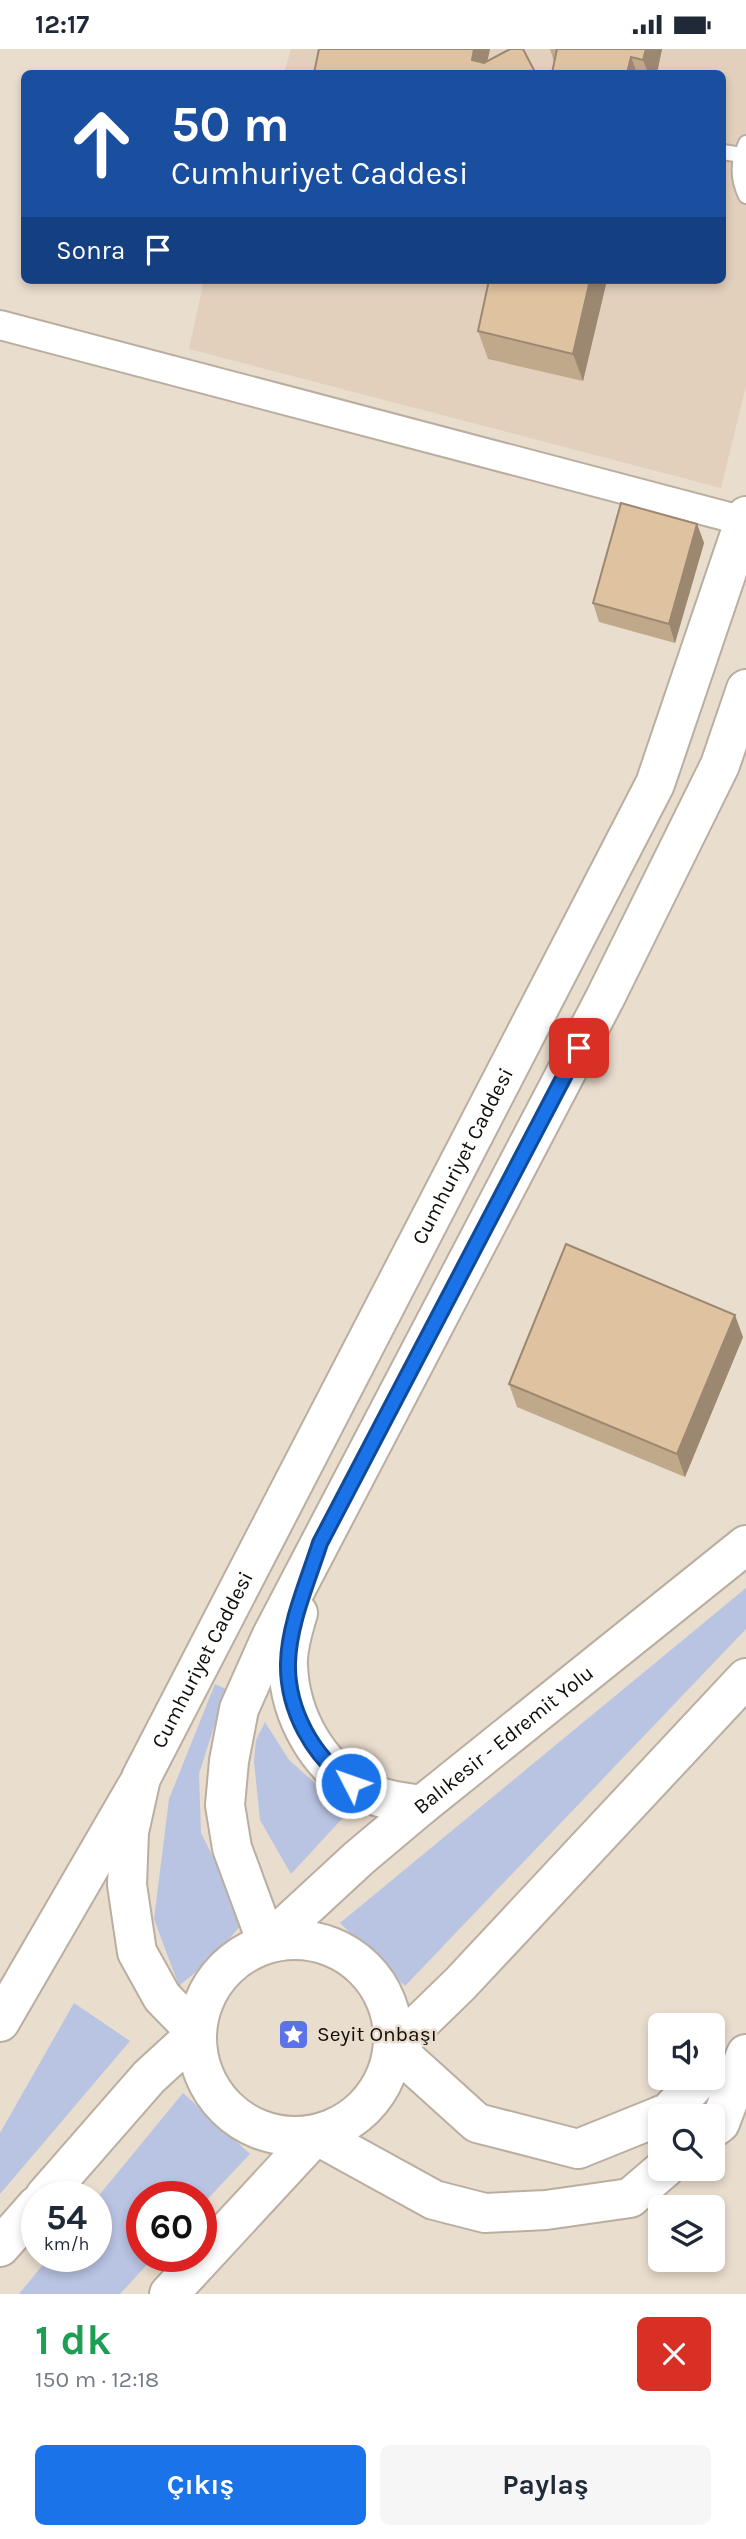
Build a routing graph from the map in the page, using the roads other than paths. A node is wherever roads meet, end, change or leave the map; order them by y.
1 (743, 149) edge
2 (746, 195) edge
3 (0, 325) edge
4 (745, 518) edge
5 (746, 689) edge
6 (733, 759) edge
7 (320, 1543) junction
8 (746, 1545) edge
9 (746, 1678) edge
10 (141, 1779) junction
11 (422, 1805) junction
12 (267, 1943) junction
13 (0, 2022) edge
14 (746, 2023) edge
15 (197, 2033) junction
16 (394, 2048) junction
17 (725, 2050) edge
18 (746, 2055) edge
19 (690, 2090) edge
20 (677, 2104) edge
21 (725, 2110) edge
22 (648, 2121) edge
23 (316, 2135) junction
24 (57, 2181) edge
25 (649, 2181) edge
26 (21, 2223) edge
27 (0, 2247) edge
28 (169, 2294) edge

1 - 2 lane
3 - 4 street
4 - 10 main road, Cumhuriyet Caddesi
5 - 6 main road
6 - 7 main road
7 - 11 main road
7 - 12 main road
8 - 11 main road, Balıkesir - Edremit Yolu
9 - 16 main road, Balıkesir - Edremit Yolu
10 - 13 main road, Cumhuriyet Caddesi
10 - 15 main road, Cumhuriyet Caddesi
11 - 12 main road, Balıkesir - Edremit Yolu
12 - 15 main road, Balıkesir - Edremit Yolu
12 - 16 main road, Balıkesir - Edremit Yolu
14 - 17 main road
15 - 23 main road, Balıkesir - Edremit Yolu
15 - 24 main road
16 - 22 main road
16 - 23 main road, Balıkesir - Edremit Yolu
18 - 21 main road
19 - 20 main road
23 - 25 main road
23 - 28 main road, Balıkesir - Edremit Yolu
26 - 27 main road

